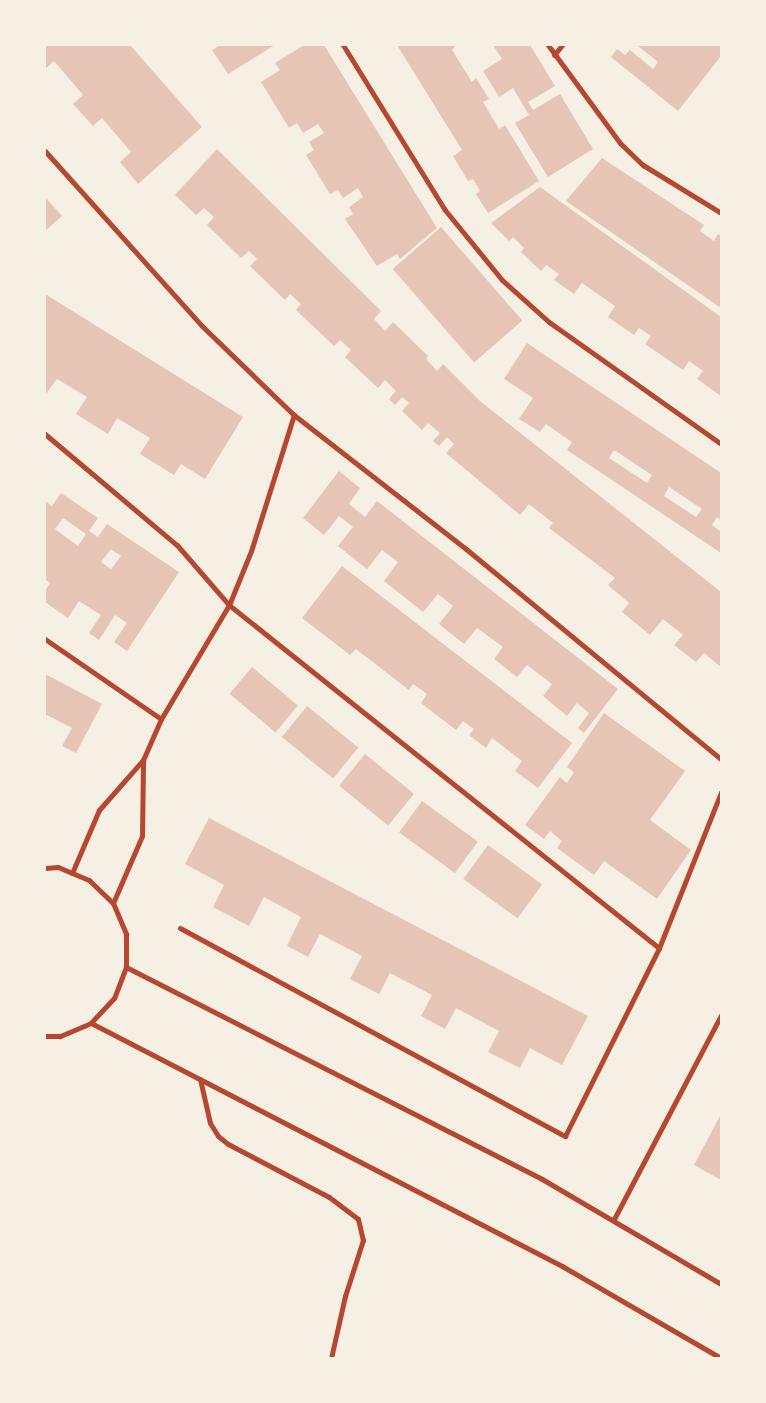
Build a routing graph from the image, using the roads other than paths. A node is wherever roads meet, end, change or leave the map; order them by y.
1 (343, 45) edge
2 (548, 45) edge
3 (562, 45) edge
4 (554, 55) junction
5 (45, 151) edge
6 (721, 213) edge
7 (294, 414) junction
8 (45, 434) edge
9 (721, 444) edge
10 (229, 605) junction
11 (45, 639) edge
12 (161, 720) junction
13 (721, 759) edge
14 (143, 760) junction
15 (721, 792) edge
16 (45, 868) edge
17 (72, 873) junction
18 (113, 903) junction
19 (180, 928) dead end
20 (659, 948) junction
21 (126, 967) junction
22 (721, 1014) edge
23 (91, 1023) junction
24 (45, 1036) edge
25 (200, 1079) junction
26 (614, 1219) junction
27 (721, 1284) edge
28 (332, 1358) edge
29 (721, 1358) edge

1 - 9 street
2 - 4 street
3 - 4 street
4 - 6 street
5 - 7 street
7 - 10 street
7 - 13 street
8 - 10 street
10 - 12 street
10 - 20 street
11 - 12 street
12 - 14 street
14 - 17 street
14 - 18 street
15 - 20 street
16 - 17 street
17 - 18 street
18 - 21 street
19 - 20 street
21 - 23 street
21 - 26 street
22 - 26 street
23 - 24 street
23 - 25 street
25 - 28 street
25 - 29 street
26 - 27 street

